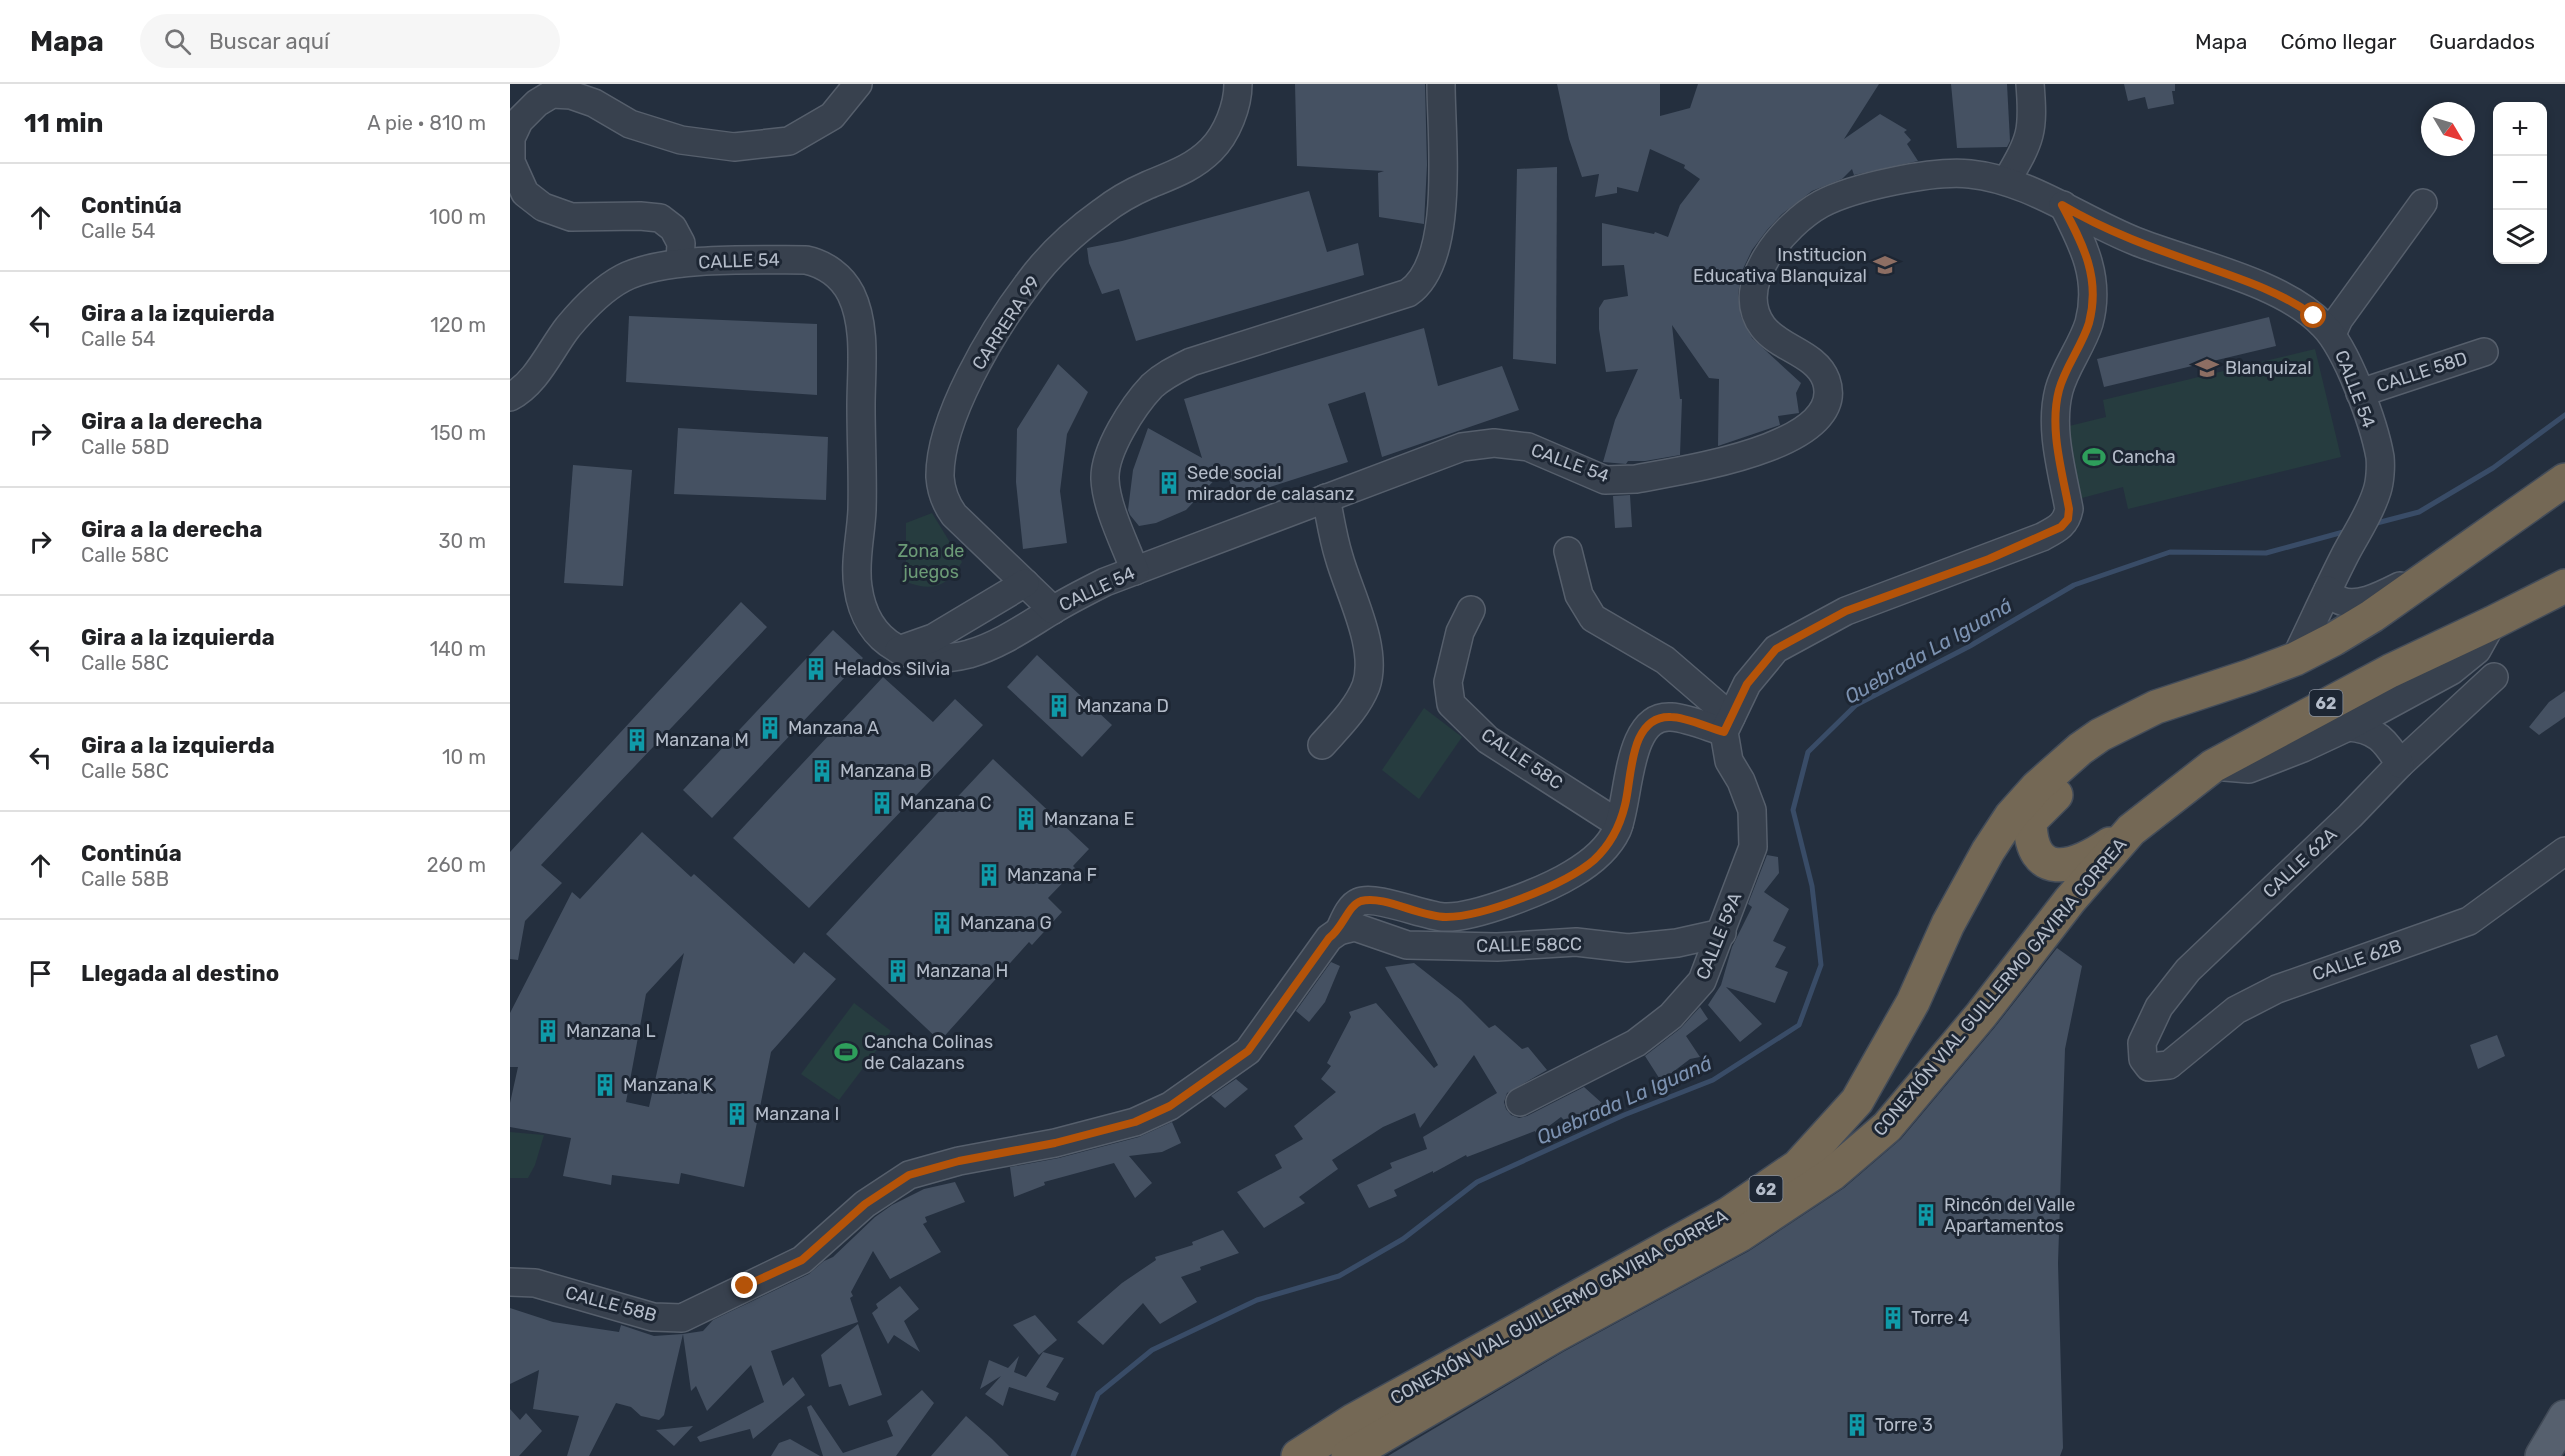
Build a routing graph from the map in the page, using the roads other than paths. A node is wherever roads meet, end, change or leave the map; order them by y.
1 (858, 84) edge
2 (1238, 84) edge
3 (1441, 84) edge
4 (2030, 84) edge
5 (2007, 180) junction
6 (2423, 203) dead end
7 (2062, 205) junction
8 (680, 263) junction
9 (2332, 334) junction
10 (2484, 352) dead end
11 (2360, 393) junction
12 (510, 397) edge
13 (2565, 480) edge
14 (2565, 496) edge
15 (1326, 498) junction
16 (2486, 536) junction
17 (1568, 551) dead end
18 (2444, 566) junction
19 (1135, 571) junction
20 (2565, 574) edge
21 (1024, 583) junction
22 (2565, 586) edge
23 (2328, 590) junction
24 (2535, 600) junction
25 (1053, 610) junction
26 (1471, 610) dead end
27 (2492, 623) junction
28 (899, 650) junction
29 (2295, 659) junction
30 (2494, 677) dead end
31 (2398, 701) junction
32 (1727, 724) junction
33 (2349, 727) junction
34 (1322, 745) dead end
35 (2073, 754) junction
36 (2400, 764) junction
37 (2213, 766) junction
38 (1619, 824) junction
39 (2131, 830) junction
40 (2565, 852) edge
41 (1339, 931) junction
42 (1722, 933) junction
43 (2149, 1067) joint
44 (1520, 1102) dead end
45 (510, 1282) edge
46 (2565, 1417) edge
47 (1298, 1456) edge
48 (1348, 1456) edge
49 (2542, 1456) edge

1 - 8 street
2 - 21 street, CARRERA 99
3 - 19 street
4 - 5 street
5 - 7 street, CALLE 54
5 - 15 street, CALLE 54
6 - 9 street
7 - 9 street, CALLE 54
7 - 32 street
8 - 12 street, CALLE 54
8 - 28 street, CALLE 54
9 - 11 street, CALLE 54
10 - 11 street, CALLE 58D
11 - 23 street, CALLE 54
13 - 16 highway, CONEXIÓN VIAL GUILLERMO GAVIRIA CORREA / 62
14 - 16 highway
15 - 19 street, CALLE 54
15 - 34 street
16 - 18 highway, CONEXIÓN VIAL GUILLERMO GAVIRIA CORREA / 62
17 - 32 street
18 - 23 street
18 - 29 highway, CONEXIÓN VIAL GUILLERMO GAVIRIA CORREA / 62
19 - 25 street, CALLE 54
20 - 24 highway
21 - 25 street, CARRERA 99
21 - 28 street
22 - 24 highway, CONEXIÓN VIAL GUILLERMO GAVIRIA CORREA / 62
23 - 29 street, CALLE 54
24 - 27 highway, CONEXIÓN VIAL GUILLERMO GAVIRIA CORREA / 62
25 - 28 street, CALLE 54
26 - 38 street, CALLE 58C
27 - 31 street
27 - 37 highway, CONEXIÓN VIAL GUILLERMO GAVIRIA CORREA / 62
29 - 35 highway, CONEXIÓN VIAL GUILLERMO GAVIRIA CORREA / 62
30 - 36 street, CALLE 62A
31 - 33 street
31 - 36 street
32 - 38 street
32 - 42 street, CALLE 59A
33 - 36 street
33 - 37 street
35 - 39 highway
35 - 47 highway, CONEXIÓN VIAL GUILLERMO GAVIRIA CORREA / 62
36 - 43 street, CALLE 62A
37 - 39 highway, CONEXIÓN VIAL GUILLERMO GAVIRIA CORREA / 62
38 - 41 street
39 - 48 highway, CONEXIÓN VIAL GUILLERMO GAVIRIA CORREA / 62
40 - 43 street, CALLE 62B
41 - 42 street, CALLE 58CC
41 - 45 street, CALLE 58B
42 - 44 street, CALLE 59A
46 - 49 main road

